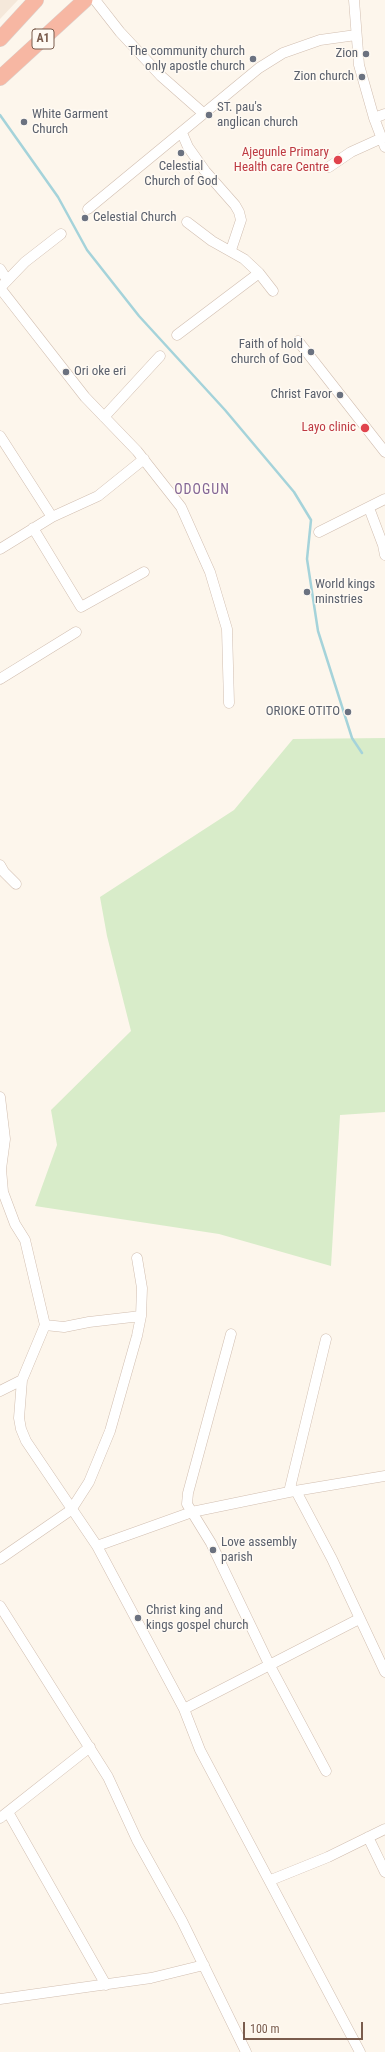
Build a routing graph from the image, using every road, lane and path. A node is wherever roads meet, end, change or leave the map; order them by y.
1 (36, 0) edge
2 (85, 0) edge
3 (95, 0) edge
4 (354, 0) edge
5 (2, 32) edge
6 (356, 35) junction
7 (0, 78) edge
8 (203, 114) junction
9 (385, 114) edge
10 (374, 118) junction
11 (182, 133) junction
12 (383, 142) edge
13 (329, 167) dead end
14 (88, 209) dead end
15 (187, 222) dead end
16 (61, 234) dead end
17 (231, 250) junction
18 (0, 269) edge
19 (259, 273) junction
20 (8, 280) junction
21 (0, 288) edge
22 (273, 291) dead end
23 (178, 335) dead end
24 (298, 341) dead end
25 (160, 356) dead end
26 (104, 417) junction
27 (0, 436) edge
28 (385, 452) edge
29 (144, 460) junction
30 (385, 499) edge
31 (369, 508) junction
32 (52, 517) junction
33 (33, 528) junction
34 (319, 532) dead end
35 (0, 549) edge
36 (385, 555) edge
37 (144, 572) dead end
38 (76, 632) dead end
39 (0, 679) edge
40 (229, 703) dead end
41 (0, 865) edge
42 (16, 884) dead end
43 (0, 1098) edge
44 (137, 1258) dead end
45 (141, 1316) junction
46 (45, 1325) junction
47 (230, 1334) dead end
48 (326, 1339) dead end
49 (22, 1380) junction
50 (0, 1391) edge
51 (385, 1476) edge
52 (293, 1492) junction
53 (71, 1510) junction
54 (192, 1512) junction
55 (97, 1546) junction
56 (0, 1559) edge
57 (0, 1606) edge
58 (359, 1619) junction
59 (269, 1664) junction
60 (385, 1672) edge
61 (184, 1709) junction
62 (90, 1747) junction
63 (326, 1771) dead end
64 (4, 1815) edge
65 (385, 1829) edge
66 (368, 1837) junction
67 (385, 1872) edge
68 (271, 1880) junction
69 (204, 1965) junction
70 (106, 1985) junction
71 (0, 1999) edge
72 (246, 2052) edge
73 (360, 2052) edge

1 - 5 highway, A1
2 - 7 highway, A1
3 - 8 street
4 - 6 street
6 - 8 street
6 - 10 street
8 - 11 street
9 - 10 street
10 - 12 street
11 - 14 street
11 - 17 street
12 - 13 street
15 - 17 street
16 - 20 street
17 - 19 street
18 - 20 street
19 - 22 street
19 - 23 street
20 - 21 street
21 - 26 street
24 - 28 street
25 - 26 street
26 - 29 street
27 - 32 street
29 - 32 street
29 - 40 street
30 - 31 street
31 - 34 street
31 - 36 street
32 - 33 street
33 - 35 street
33 - 37 street
38 - 39 street
41 - 42 street
43 - 46 street
44 - 45 street
45 - 46 street
45 - 53 street
46 - 49 street
47 - 54 street
48 - 52 street
49 - 50 street
49 - 53 street
51 - 52 street
52 - 54 street
52 - 58 street
53 - 55 street
53 - 56 street
54 - 55 street
54 - 59 street
55 - 61 street
57 - 62 street
58 - 59 street
58 - 60 street
59 - 61 street
59 - 63 street
61 - 68 street
62 - 64 street
62 - 69 street
64 - 70 street
65 - 66 street
66 - 67 street
66 - 68 street
68 - 73 street
69 - 70 street
69 - 72 street
70 - 71 street

